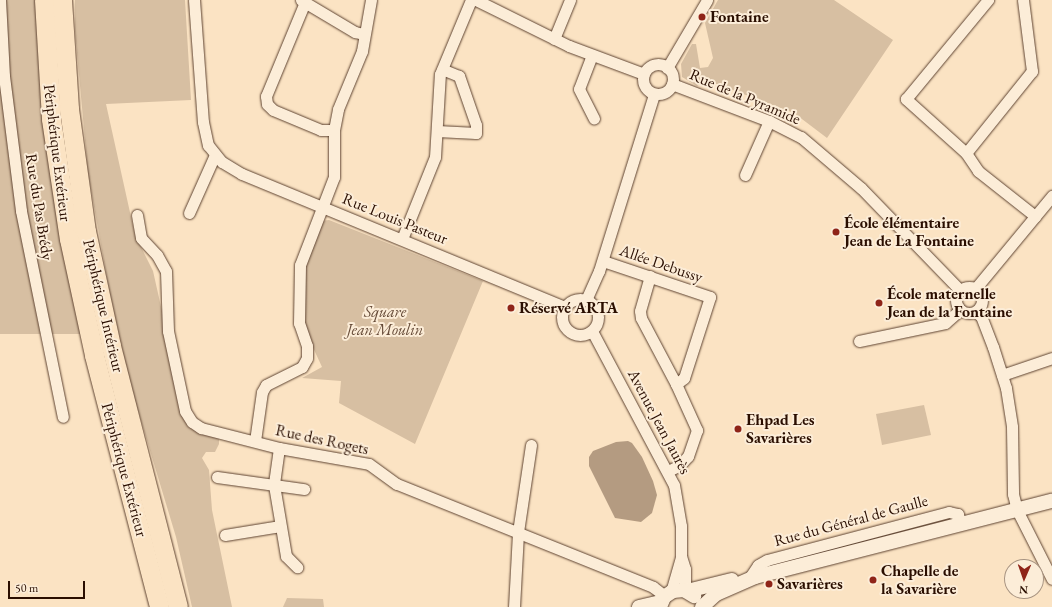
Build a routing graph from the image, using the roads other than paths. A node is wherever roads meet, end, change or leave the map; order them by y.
1 (0, 0) edge
2 (44, 0) edge
3 (62, 0) edge
4 (194, 0) edge
5 (371, 0) edge
6 (471, 0) edge
7 (476, 0) edge
8 (570, 0) edge
9 (707, 0) edge
10 (988, 0) edge
11 (1023, 0) edge
12 (303, 1) edge
13 (364, 34) junction
14 (554, 39) junction
15 (592, 55) junction
16 (666, 68) junction
17 (442, 69) junction
18 (644, 74) junction
19 (672, 84) junction
20 (654, 94) junction
21 (594, 118) dead end
22 (769, 121) junction
23 (334, 130) junction
24 (437, 131) junction
25 (966, 153) junction
26 (215, 155) junction
27 (745, 175) dead end
28 (1052, 196) edge
29 (322, 206) junction
30 (189, 213) dead end
31 (137, 216) dead end
32 (1035, 216) junction
33 (402, 239) junction
34 (603, 261) junction
35 (650, 276) junction
36 (976, 289) junction
37 (960, 290) junction
38 (586, 300) junction
39 (565, 307) junction
40 (960, 310) junction
41 (975, 312) junction
42 (592, 331) junction
43 (859, 341) dead end
44 (1052, 358) edge
45 (1002, 375) junction
46 (676, 384) junction
47 (63, 416) dead end
48 (255, 441) junction
49 (531, 445) dead end
50 (279, 448) junction
51 (668, 471) junction
52 (217, 478) dead end
53 (274, 485) junction
54 (304, 489) dead end
55 (1052, 501) edge
56 (1017, 510) junction
57 (280, 526) junction
58 (518, 532) junction
59 (225, 535) dead end
60 (681, 556) junction
61 (297, 567) dead end
62 (752, 577) junction
63 (1052, 579) edge
64 (686, 591) junction
65 (664, 599) edge
66 (159, 607) edge
67 (178, 607) edge
68 (514, 607) edge
69 (639, 607) edge
70 (700, 607) edge

1 - 47 street, Rue du Pas Brédy
2 - 66 highway, Périphérique Extérieur
3 - 67 highway, Périphérique Intérieur
4 - 26 street, Rue Louis Pasteur
5 - 13 street
6 - 17 street
7 - 14 street
8 - 14 street
9 - 16 street
10 - 25 street
11 - 25 street
12 - 13 street
12 - 23 street
13 - 23 street
14 - 15 street
15 - 18 street
15 - 21 street
16 - 18 street
16 - 19 street
17 - 24 street
17 - 24 street
18 - 20 street
19 - 20 street
19 - 22 street, Rue de la Pyramide
20 - 34 street
22 - 27 street
22 - 37 street, Rue de la Pyramide
23 - 29 street
24 - 33 street
25 - 32 street
26 - 29 street, Rue Louis Pasteur
26 - 30 street
28 - 32 street
29 - 33 street, Rue Louis Pasteur
29 - 48 street
31 - 48 street, Rue des Rogets
32 - 36 street
33 - 39 street, Rue Louis Pasteur
34 - 35 street, Allée Debussy
34 - 38 street
35 - 46 street
35 - 46 street, Allée Debussy
36 - 37 street
36 - 41 street
37 - 40 street
38 - 39 street
38 - 42 street
39 - 42 street
40 - 41 street
40 - 43 street
41 - 45 street
42 - 51 street, Avenue Jean Jaurès
44 - 45 street
45 - 56 street
46 - 51 street
48 - 50 street, Rue des Rogets
49 - 58 street
50 - 53 street
50 - 58 street, Rue des Rogets
51 - 60 street, Avenue Jean Jaurès
52 - 53 street
53 - 54 street
53 - 57 street
55 - 56 street, Rue du Général de Gaulle
56 - 62 street, Rue du Général de Gaulle
56 - 63 street
57 - 59 street
57 - 61 street
58 - 65 street, Rue des Rogets
58 - 68 street
60 - 64 street, Avenue Jean Jaurès
60 - 65 street, Avenue Jean Jaurès
62 - 64 street, Rue du Général de Gaulle
62 - 70 street, Rue du Général de Gaulle
64 - 65 street, Rue du Général de Gaulle
64 - 70 street
65 - 69 street

